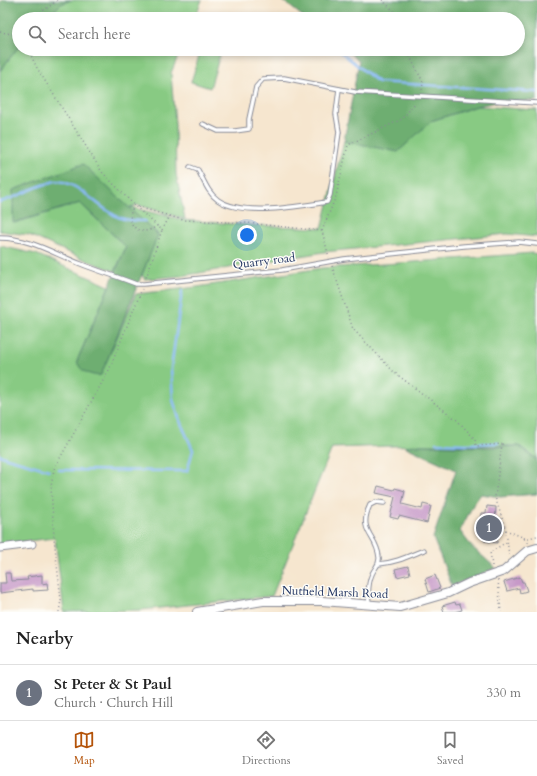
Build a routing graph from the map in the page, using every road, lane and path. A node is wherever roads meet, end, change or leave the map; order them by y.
1 (58, 0) edge
2 (382, 0) edge
3 (41, 12) edge
4 (396, 12) edge
5 (0, 32) edge
6 (12, 34) edge
7 (31, 56) edge
8 (410, 56) edge
9 (339, 89) junction
10 (421, 97) junction
11 (537, 103) edge
12 (203, 124) dead end
13 (190, 167) dead end
14 (135, 206) junction
15 (170, 216) junction
16 (157, 226) junction
17 (162, 230) junction
18 (322, 231) junction
19 (0, 238) edge
20 (537, 244) edge
21 (330, 262) junction
22 (144, 284) junction
23 (384, 503) dead end
24 (506, 530) junction
25 (537, 536) edge
26 (524, 539) junction
27 (507, 542) junction
28 (32, 544) dead end
29 (526, 546) dead end
30 (0, 548) edge
31 (537, 548) edge
32 (424, 550) dead end
33 (379, 564) junction
34 (510, 565) junction
35 (498, 573) junction
36 (369, 604) junction
37 (59, 612) edge
38 (197, 612) edge
39 (501, 612) edge

1 - 3 path
2 - 4 path
5 - 6 path
7 - 14 path
8 - 10 path
9 - 10 lane
9 - 12 lane
9 - 13 lane
10 - 11 lane
10 - 18 path
14 - 15 path
14 - 16 path
14 - 16 path
15 - 17 path
15 - 18 path
16 - 17 path
17 - 22 path
18 - 21 path
19 - 22 lane, Quarry road
20 - 21 lane, Quarry road
21 - 22 lane, Quarry road
21 - 24 path
22 - 37 path
23 - 33 lane
24 - 26 path
24 - 27 path
25 - 26 path
26 - 29 path
27 - 34 path
27 - 35 path
28 - 30 street
31 - 34 street, Nutfield Marsh Road
32 - 33 lane
33 - 36 lane
34 - 35 street, Nutfield Marsh Road
35 - 36 street, Nutfield Marsh Road
35 - 39 path
36 - 38 street, Nutfield Marsh Road

